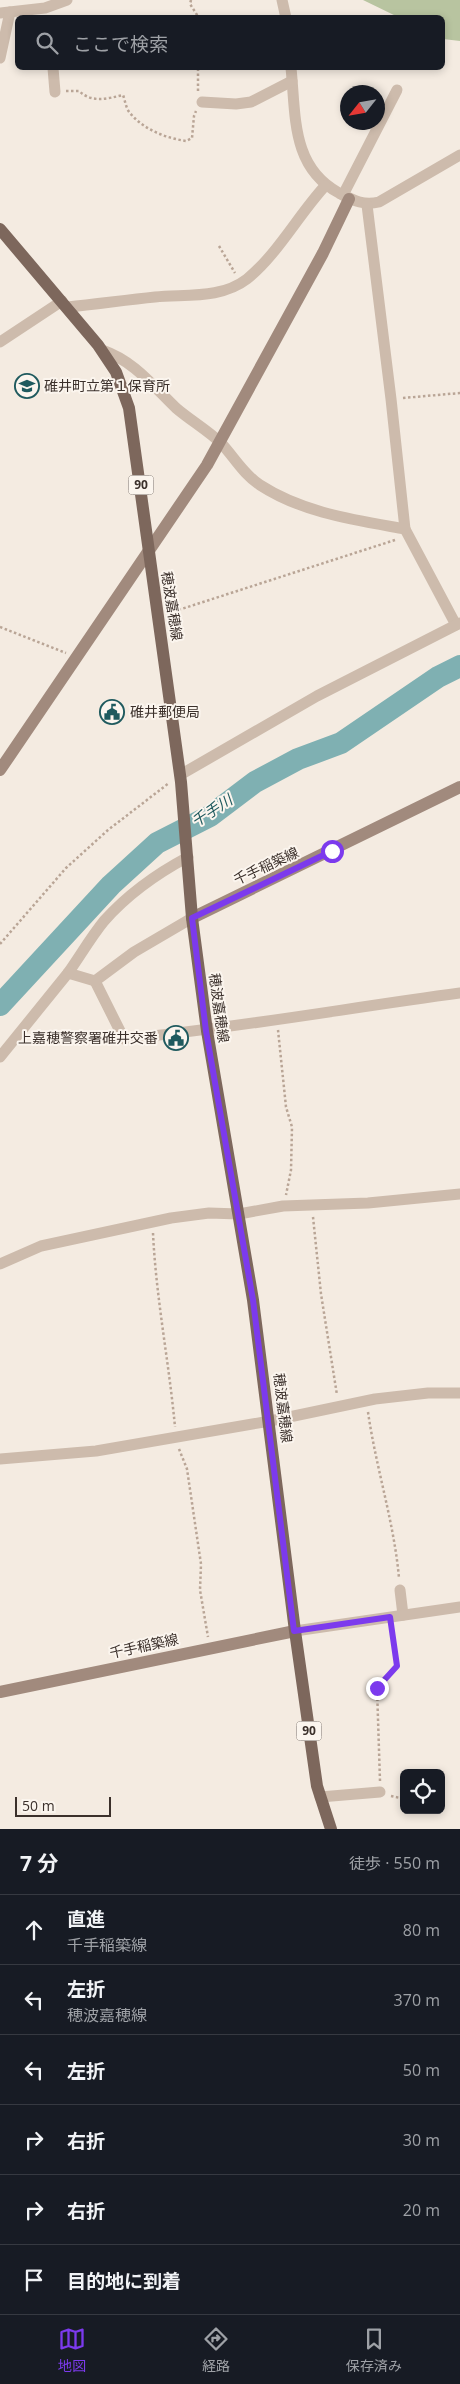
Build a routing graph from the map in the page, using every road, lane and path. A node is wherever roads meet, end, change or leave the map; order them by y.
1 (67, 0) edge
2 (191, 0) edge
3 (282, 0) edge
4 (5, 12) edge
5 (54, 12) edge
6 (197, 15) edge
7 (285, 15) edge
8 (0, 58) edge
9 (53, 70) edge
10 (198, 70) edge
11 (291, 70) edge
12 (292, 81) junction
13 (397, 90) dead end
14 (55, 92) joint
15 (202, 102) junction
16 (460, 155) edge
17 (325, 186) junction
18 (346, 197) junction
19 (367, 205) junction
20 (0, 229) edge
21 (219, 246) dead end
22 (241, 282) junction
23 (65, 304) junction
24 (0, 342) edge
25 (102, 350) junction
26 (460, 393) edge
27 (391, 399) junction
28 (220, 442) junction
29 (406, 532) junction
30 (148, 552) junction
31 (159, 617) junction
32 (458, 624) edge
33 (0, 627) edge
34 (76, 657) junction
35 (0, 770) edge
36 (181, 778) junction
37 (460, 787) edge
38 (188, 854) junction
39 (192, 918) junction
40 (0, 944) edge
41 (68, 973) junction
42 (95, 981) junction
43 (460, 993) edge
44 (276, 1020) junction
45 (206, 1031) junction
46 (0, 1057) edge
47 (460, 1194) edge
48 (312, 1204) junction
49 (283, 1206) junction
50 (239, 1214) junction
51 (153, 1222) junction
52 (0, 1264) edge
53 (460, 1393) edge
54 (367, 1400) junction
55 (339, 1406) junction
56 (270, 1420) junction
57 (176, 1436) junction
58 (0, 1460) edge
59 (400, 1590) joint
60 (460, 1607) edge
61 (403, 1615) junction
62 (390, 1617) junction
63 (294, 1631) junction
64 (210, 1648) junction
65 (0, 1692) edge
66 (380, 1792) joint
67 (320, 1796) junction
68 (331, 1829) edge

1 - 5 street
2 - 6 path
3 - 7 street
4 - 5 street
4 - 8 street
9 - 14 street
10 - 15 path
11 - 12 street
12 - 15 street
12 - 17 street
13 - 18 street
14 - 15 path
16 - 19 street
17 - 18 street
17 - 22 street
18 - 19 street
18 - 28 street
19 - 27 street
20 - 23 main road, 穂波嘉穂線 / 90
21 - 22 path
22 - 23 street
23 - 24 street
23 - 25 main road, 穂波嘉穂線 / 90
25 - 28 street
25 - 30 main road, 穂波嘉穂線 / 90
26 - 27 path
27 - 29 street
28 - 29 street
28 - 30 street
29 - 31 path
29 - 32 street
30 - 31 main road, 穂波嘉穂線 / 90
30 - 34 street
31 - 36 main road, 穂波嘉穂線 / 90
32 - 36 street
33 - 34 path
34 - 35 street
36 - 38 main road, 穂波嘉穂線 / 90
36 - 40 path
37 - 39 street, 千手稲築線
38 - 39 main road, 穂波嘉穂線 / 90
38 - 41 street
39 - 42 street
39 - 45 main road, 穂波嘉穂線 / 90
41 - 42 street
41 - 46 street
42 - 45 street
43 - 44 street
44 - 45 street
44 - 49 path
45 - 50 main road, 穂波嘉穂線 / 90
47 - 48 street
48 - 49 street
48 - 55 path
49 - 50 street
50 - 51 street
50 - 56 main road, 穂波嘉穂線 / 90
51 - 52 street
51 - 57 path
53 - 54 street
54 - 55 street
54 - 59 path
55 - 56 street
56 - 57 street
56 - 63 main road, 穂波嘉穂線 / 90
57 - 58 street
57 - 64 path
59 - 61 street
60 - 61 street
61 - 62 street
62 - 63 street
62 - 66 path
63 - 64 street, 千手稲築線
63 - 67 main road, 穂波嘉穂線 / 90
64 - 65 street, 千手稲築線
66 - 67 street
67 - 68 main road, 穂波嘉穂線 / 90

